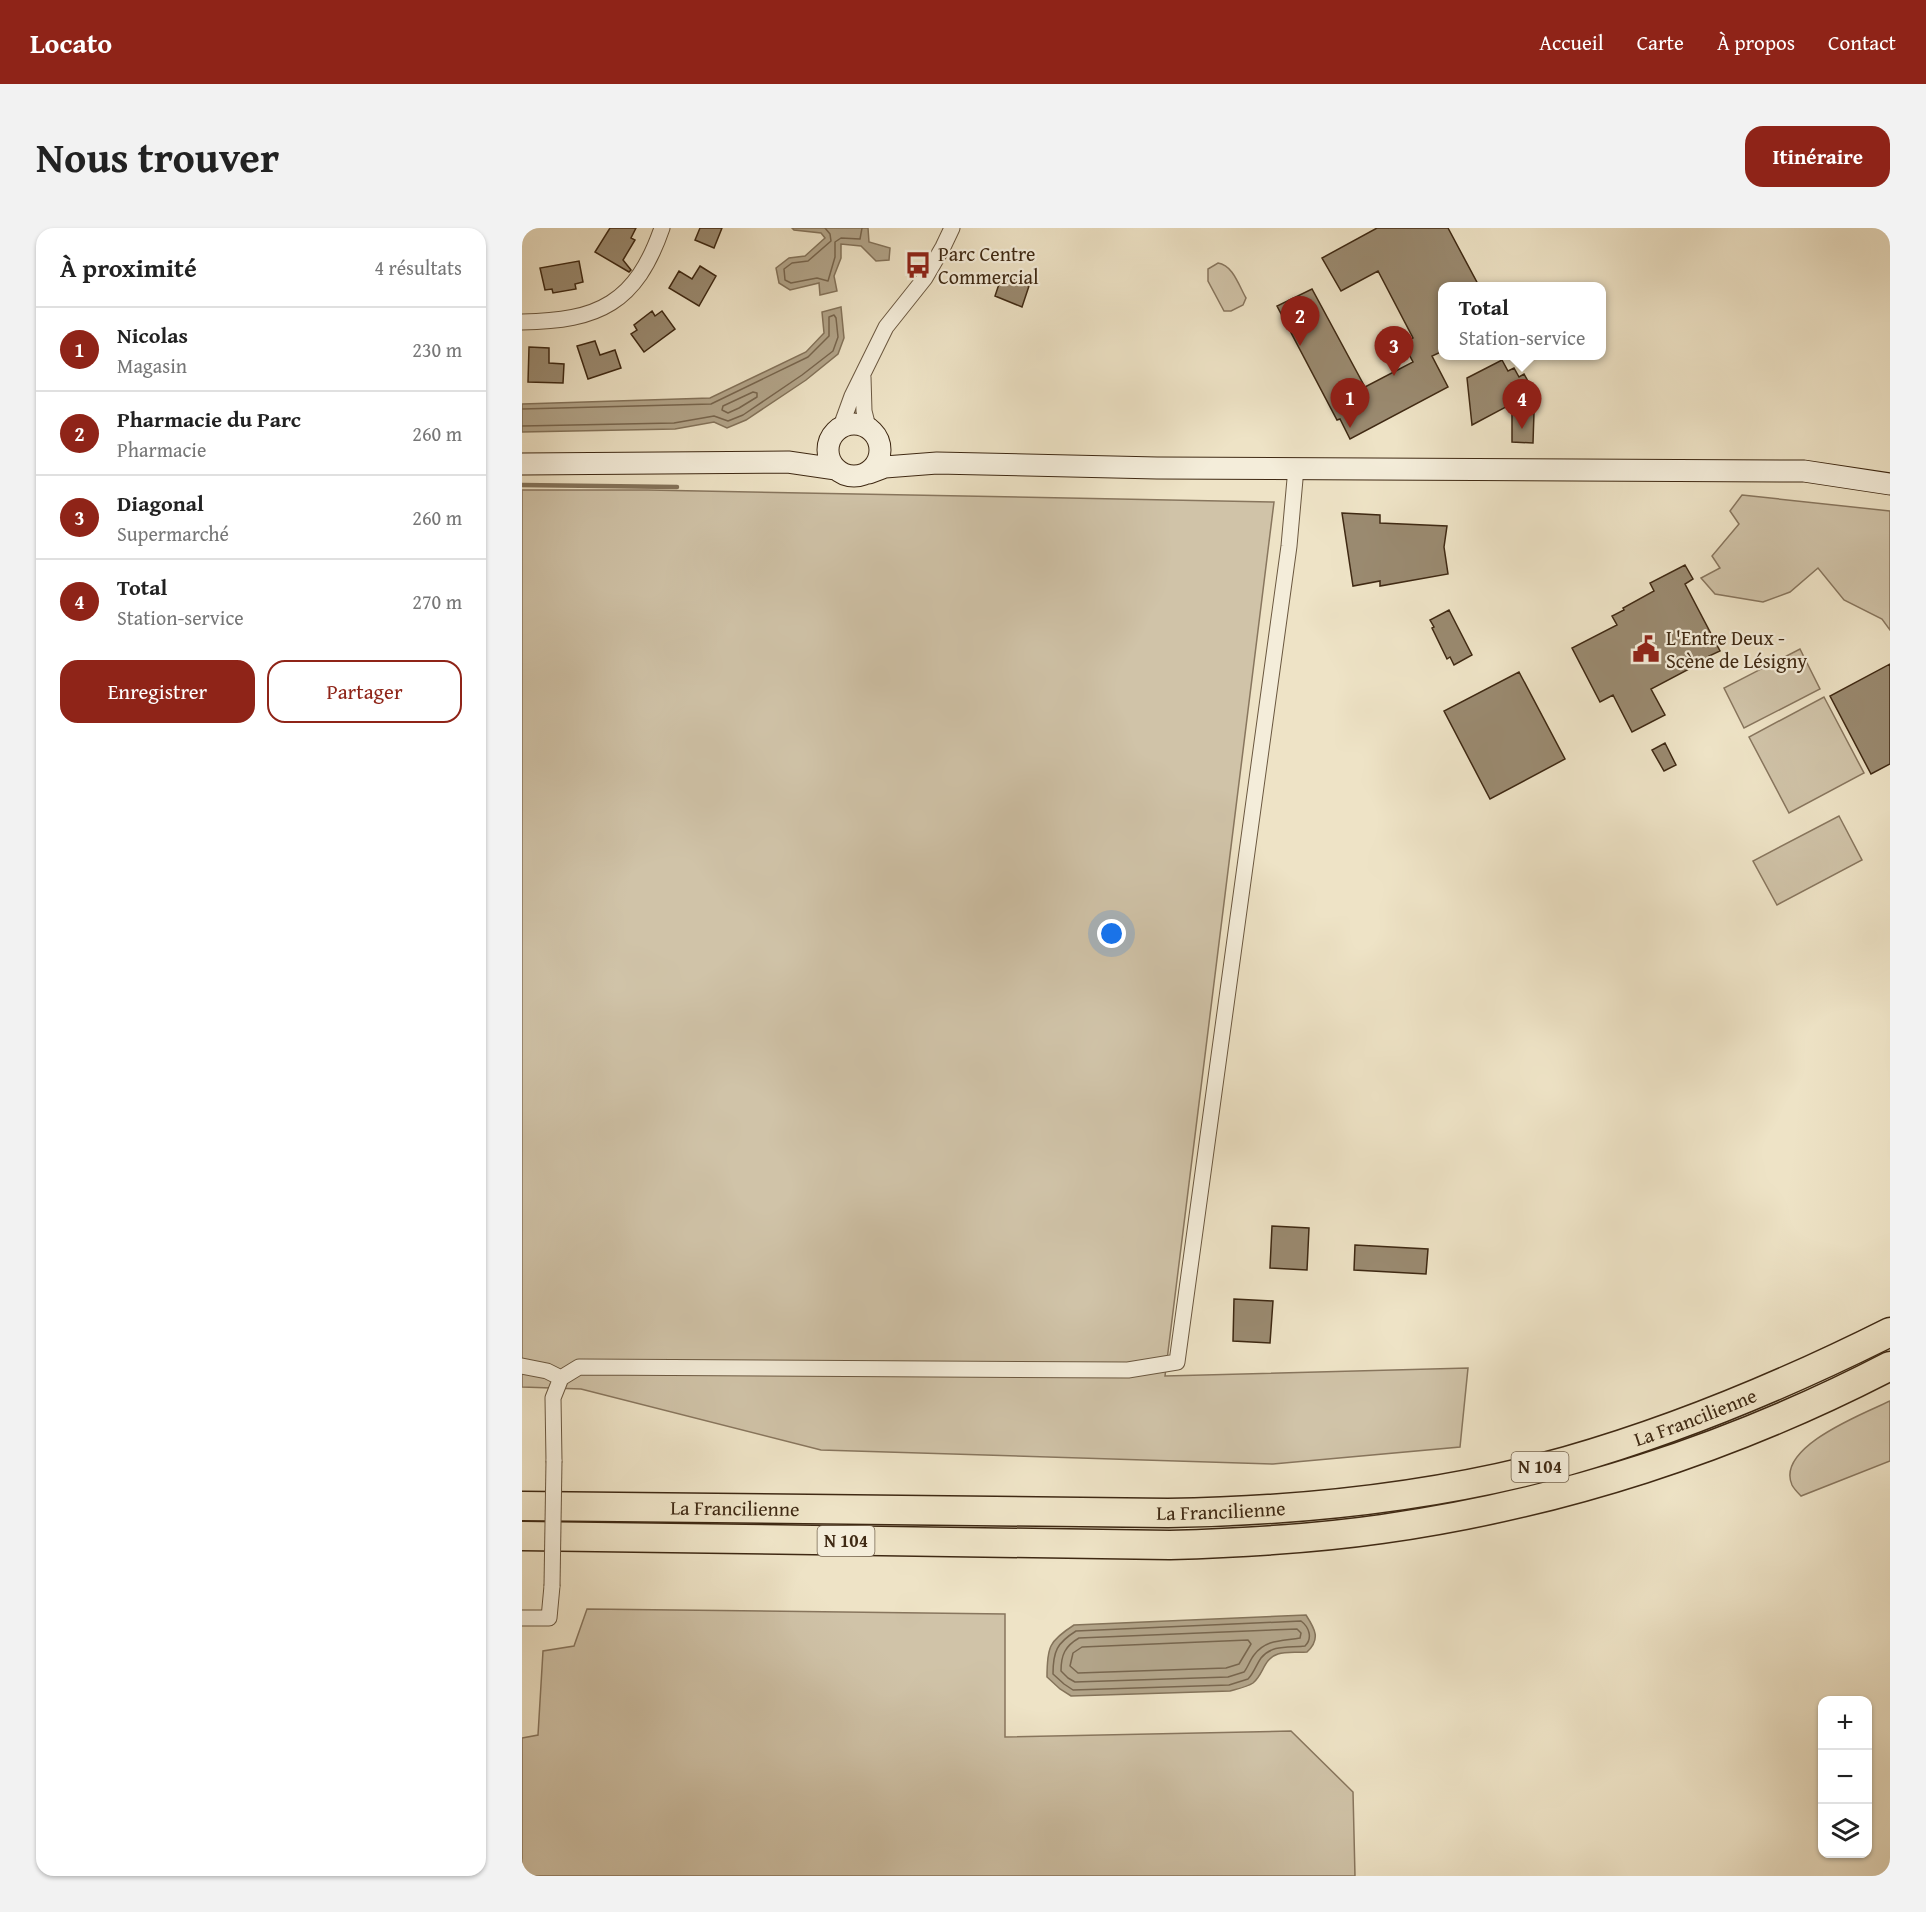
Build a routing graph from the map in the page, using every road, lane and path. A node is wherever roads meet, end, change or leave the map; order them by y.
1 (662, 228) edge
2 (952, 228) edge
3 (522, 322) edge
4 (863, 376) junction
5 (873, 434) junction
6 (835, 435) junction
7 (788, 462) junction
8 (522, 464) edge
9 (937, 464) junction
10 (1296, 468) junction
11 (836, 469) junction
12 (869, 472) junction
13 (1890, 484) edge
14 (1890, 1332) edge
15 (522, 1366) edge
16 (1890, 1366) edge
17 (561, 1378) junction
18 (522, 1506) edge
19 (522, 1536) edge
20 (522, 1618) edge

1 - 3 street
2 - 4 street
4 - 5 street
4 - 6 street
5 - 6 street
5 - 9 street
5 - 12 street
6 - 7 street
6 - 11 street
7 - 8 street
7 - 11 street
9 - 10 street
9 - 12 street
10 - 13 street
10 - 17 street
11 - 12 street
14 - 18 highway, La Francilienne / N 104
15 - 17 street
16 - 19 highway, La Francilienne / N 104
17 - 20 street, bridge

